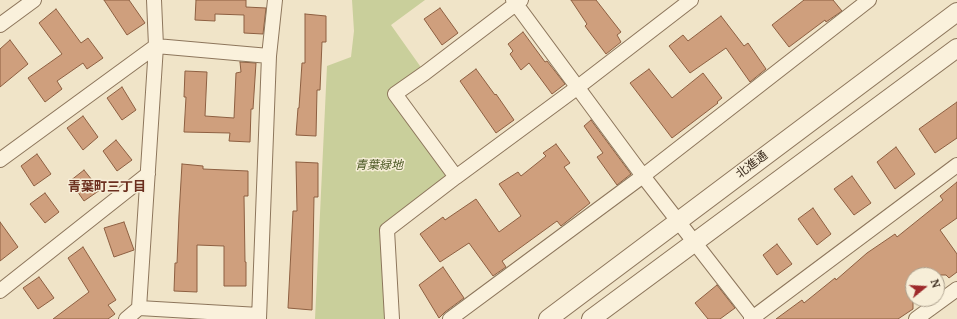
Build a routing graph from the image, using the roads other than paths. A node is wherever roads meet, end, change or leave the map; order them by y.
1 (34, 0) edge
2 (154, 0) edge
3 (275, 0) edge
4 (691, 0) edge
5 (869, 0) edge
6 (517, 1) edge
7 (957, 12) edge
8 (0, 25) edge
9 (156, 46) junction
10 (957, 48) edge
11 (269, 56) junction
12 (578, 87) junction
13 (0, 160) edge
14 (957, 165) edge
15 (148, 174) junction
16 (643, 176) junction
17 (456, 177) junction
18 (678, 221) junction
19 (694, 242) junction
20 (957, 289) edge
21 (0, 291) edge
22 (139, 308) junction
23 (259, 317) edge
24 (753, 318) edge
25 (126, 319) edge
26 (392, 319) edge
27 (450, 319) edge
28 (548, 319) edge
29 (591, 319) edge
30 (916, 319) edge

1 - 8 street
2 - 9 street
3 - 11 street
4 - 12 street
5 - 16 street
6 - 12 street
6 - 17 street
7 - 18 street, 北進通
9 - 11 street
9 - 13 street
9 - 15 street
10 - 19 street
11 - 23 street
12 - 16 street
12 - 17 street
14 - 24 street
15 - 21 street
15 - 22 street
16 - 18 street
16 - 27 street
17 - 26 street
18 - 19 street
18 - 28 street, 北進通
19 - 24 street
19 - 29 street
20 - 30 street
22 - 23 street
22 - 25 street

